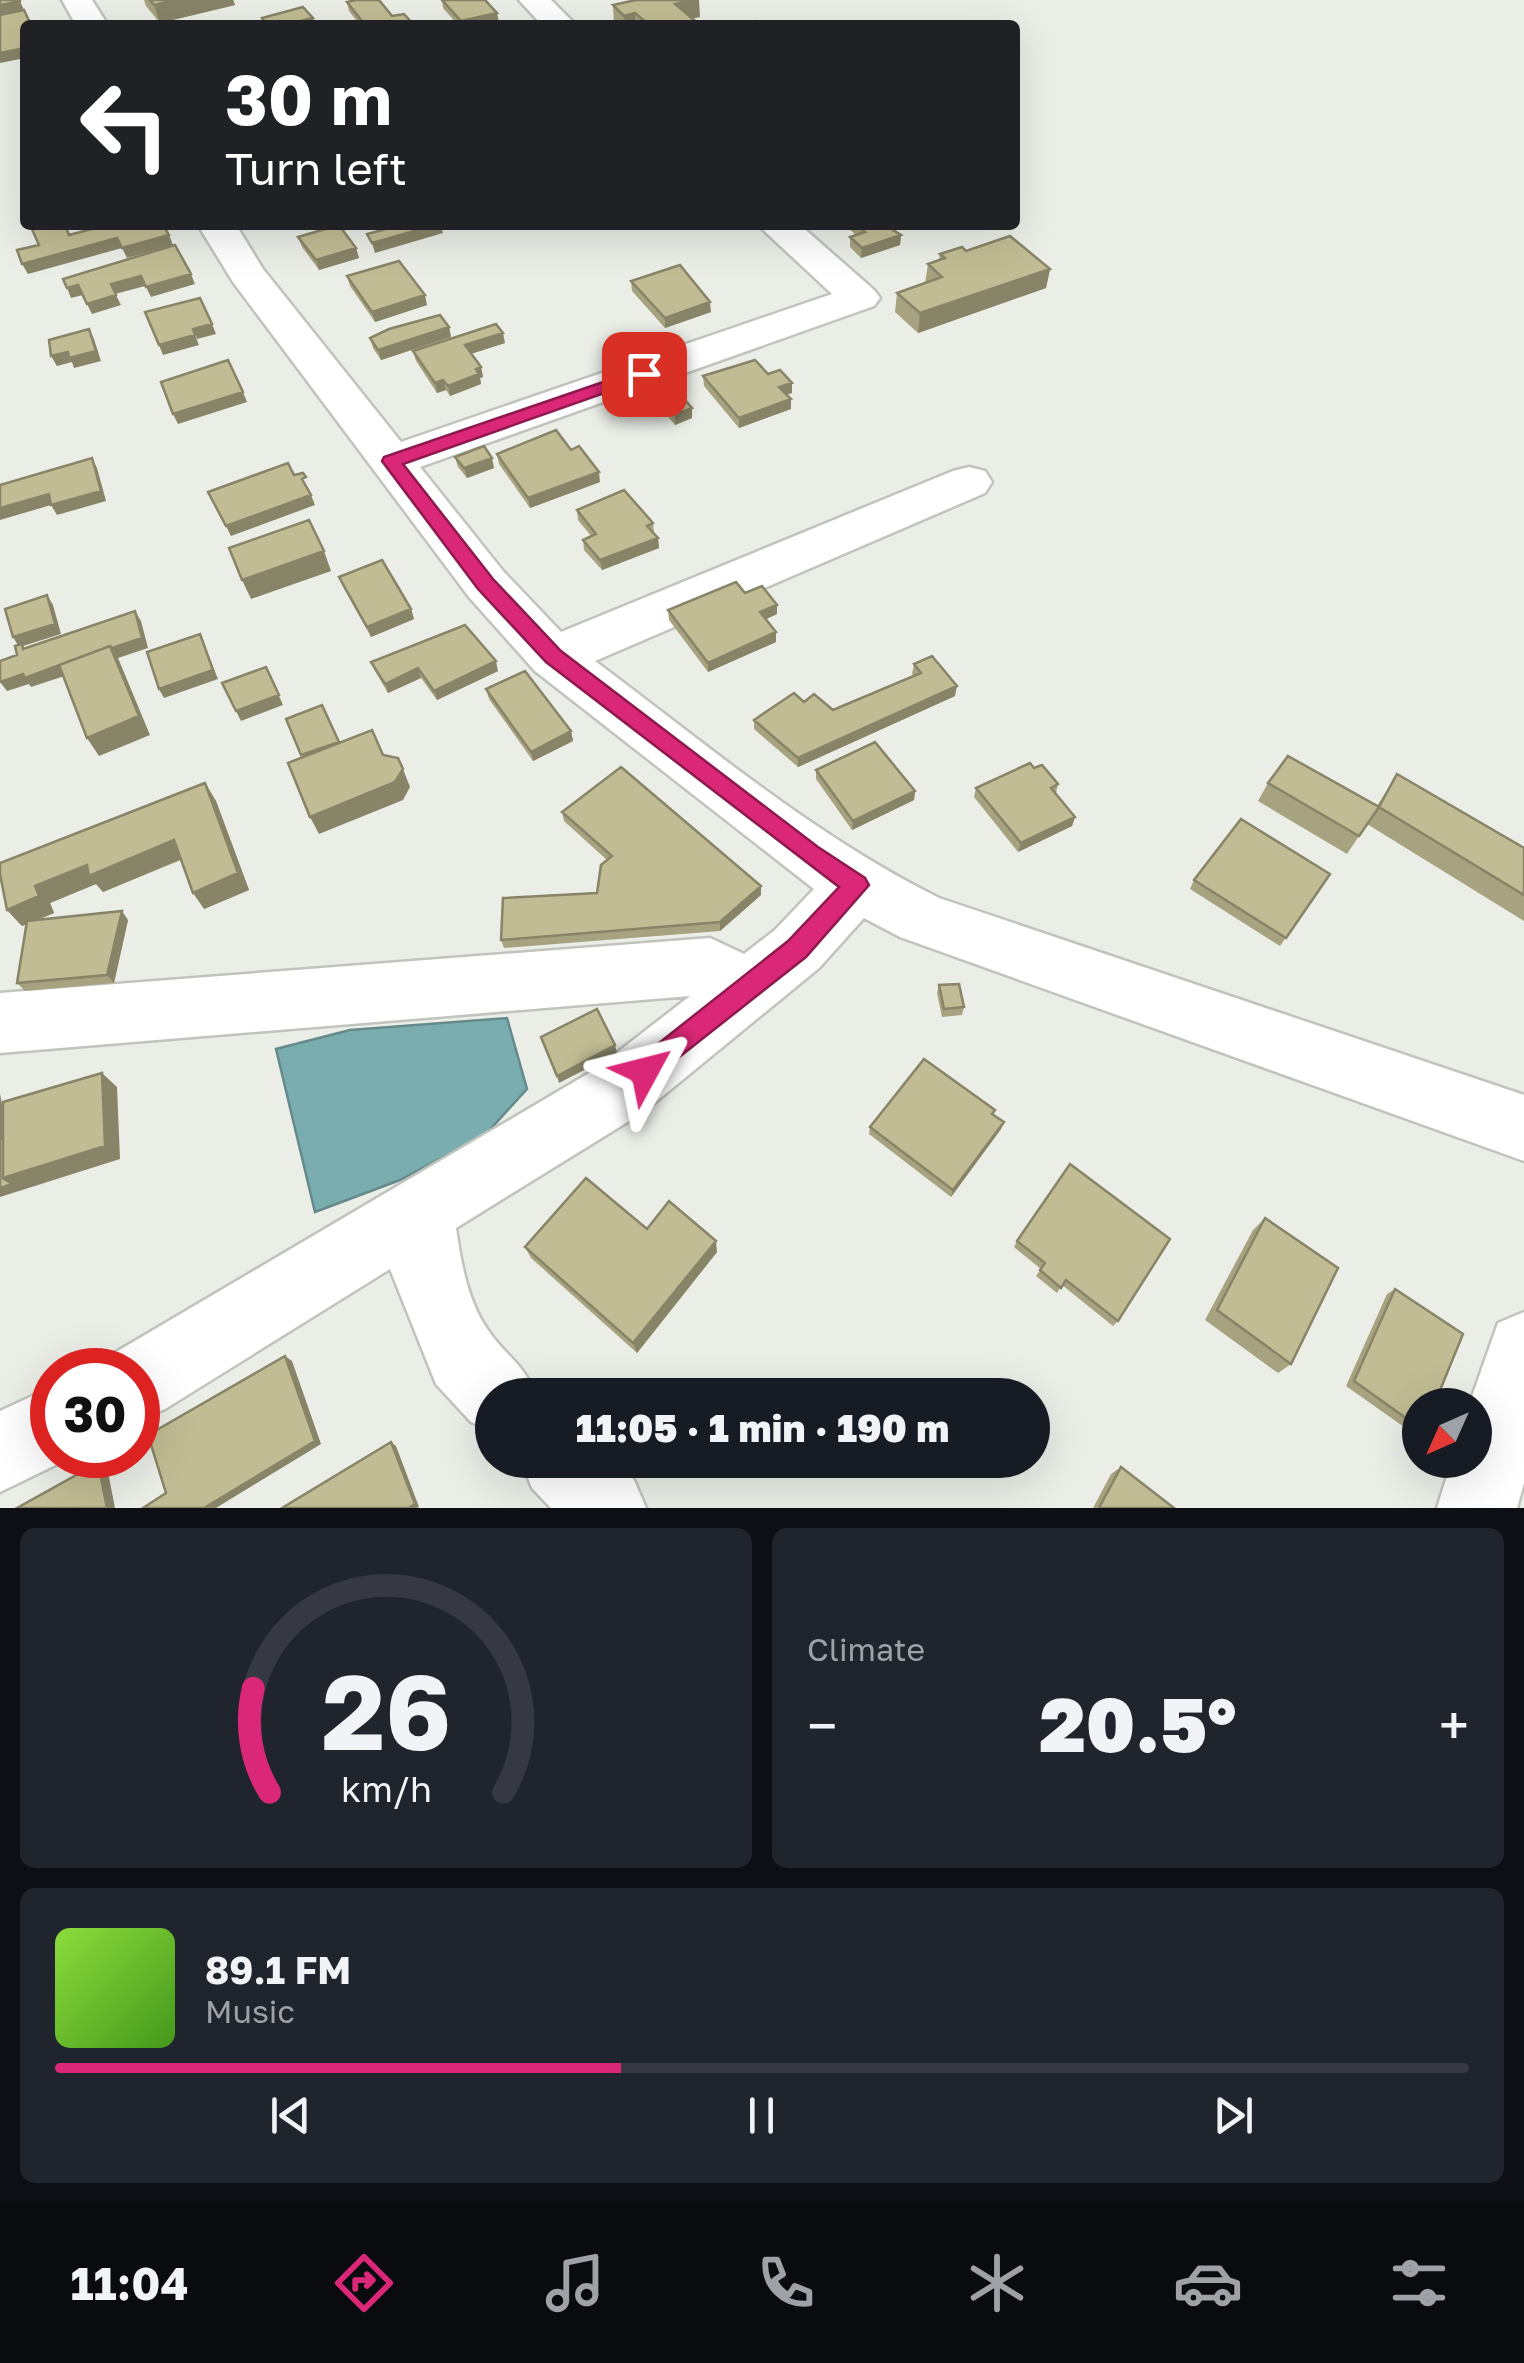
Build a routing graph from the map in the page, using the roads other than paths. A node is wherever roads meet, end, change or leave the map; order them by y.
1 (534, 0) edge
2 (555, 20) edge
3 (219, 230) edge
4 (783, 230) edge
5 (391, 461) junction
6 (969, 482) dead end
7 (553, 657) junction
8 (856, 885) junction
9 (748, 989) junction
10 (0, 1023) edge
11 (1524, 1128) edge
12 (420, 1212) junction
13 (1524, 1350) edge
14 (160, 1369) edge
15 (481, 1378) edge
16 (30, 1437) edge
17 (0, 1453) edge
18 (577, 1478) edge
19 (606, 1508) edge
20 (1477, 1508) edge

1 - 2 street
3 - 5 street
4 - 5 street
5 - 7 street
6 - 7 street
7 - 8 street
8 - 9 street
8 - 11 street
9 - 10 street
9 - 12 street
12 - 14 street
12 - 15 street
13 - 20 street
16 - 17 street
18 - 19 street

